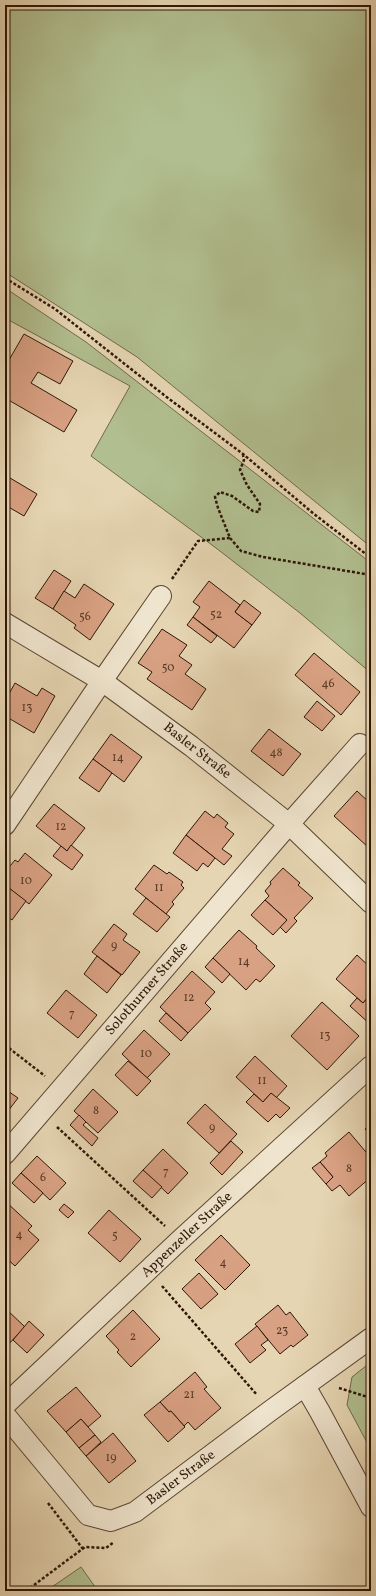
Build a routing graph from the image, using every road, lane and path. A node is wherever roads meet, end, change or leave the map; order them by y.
1 (5, 278) edge
2 (242, 454) junction
3 (230, 538) junction
4 (371, 558) edge
5 (371, 575) edge
6 (161, 596) joint
7 (5, 623) edge
8 (102, 681) junction
9 (360, 744) dead end
10 (289, 824) junction
11 (5, 825) edge
12 (371, 903) edge
13 (5, 1044) edge
14 (371, 1066) edge
15 (61, 1088) junction
16 (41, 1112) junction
17 (5, 1154) edge
18 (180, 1240) junction
19 (149, 1270) junction
20 (371, 1338) edge
21 (305, 1386) junction
22 (5, 1405) edge
23 (270, 1411) junction
24 (5, 1415) edge
25 (371, 1507) edge
26 (118, 1540) dead end
27 (26, 1591) edge

1 - 2 path
2 - 3 path
2 - 4 path
3 - 5 path
3 - 6 path
6 - 8 street
7 - 8 street, Basler Straße
8 - 10 street, Basler Straße
8 - 11 street
9 - 10 street
10 - 12 street, Basler Straße
10 - 15 street, Solothurner Straße
13 - 15 path
14 - 18 street, Appenzeller Straße
15 - 16 street, Solothurner Straße
16 - 17 street, Solothurner Straße
16 - 18 path
18 - 19 street, Appenzeller Straße
19 - 22 street, Appenzeller Straße
19 - 23 path
20 - 21 street, Basler Straße
21 - 23 street, Basler Straße
21 - 25 street
23 - 24 street, Basler Straße
26 - 27 path

